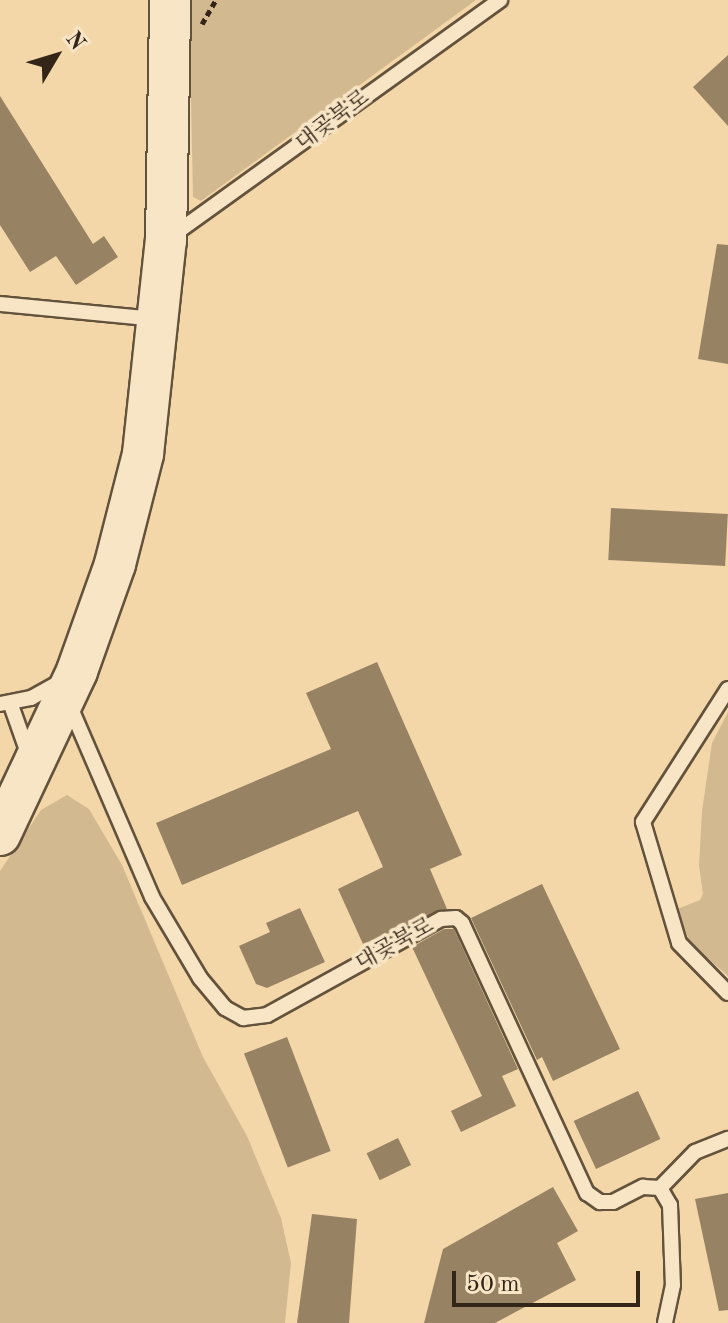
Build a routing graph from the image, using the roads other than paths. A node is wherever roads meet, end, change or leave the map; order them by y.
1 (170, 0) edge
2 (500, 0) edge
3 (166, 240) junction
4 (0, 304) edge
5 (159, 319) junction
6 (72, 684) junction
7 (728, 689) edge
8 (5, 705) edge
9 (32, 772) junction
10 (0, 835) edge
11 (728, 993) edge
12 (728, 1139) edge
13 (660, 1188) junction
14 (665, 1323) edge

1 - 3 street
2 - 3 lane, 대곶북로
3 - 5 street
4 - 5 lane
5 - 6 street
6 - 8 lane
6 - 9 street
6 - 13 lane, 대곶북로
7 - 11 lane
8 - 9 lane
9 - 10 street
12 - 13 lane
13 - 14 lane

